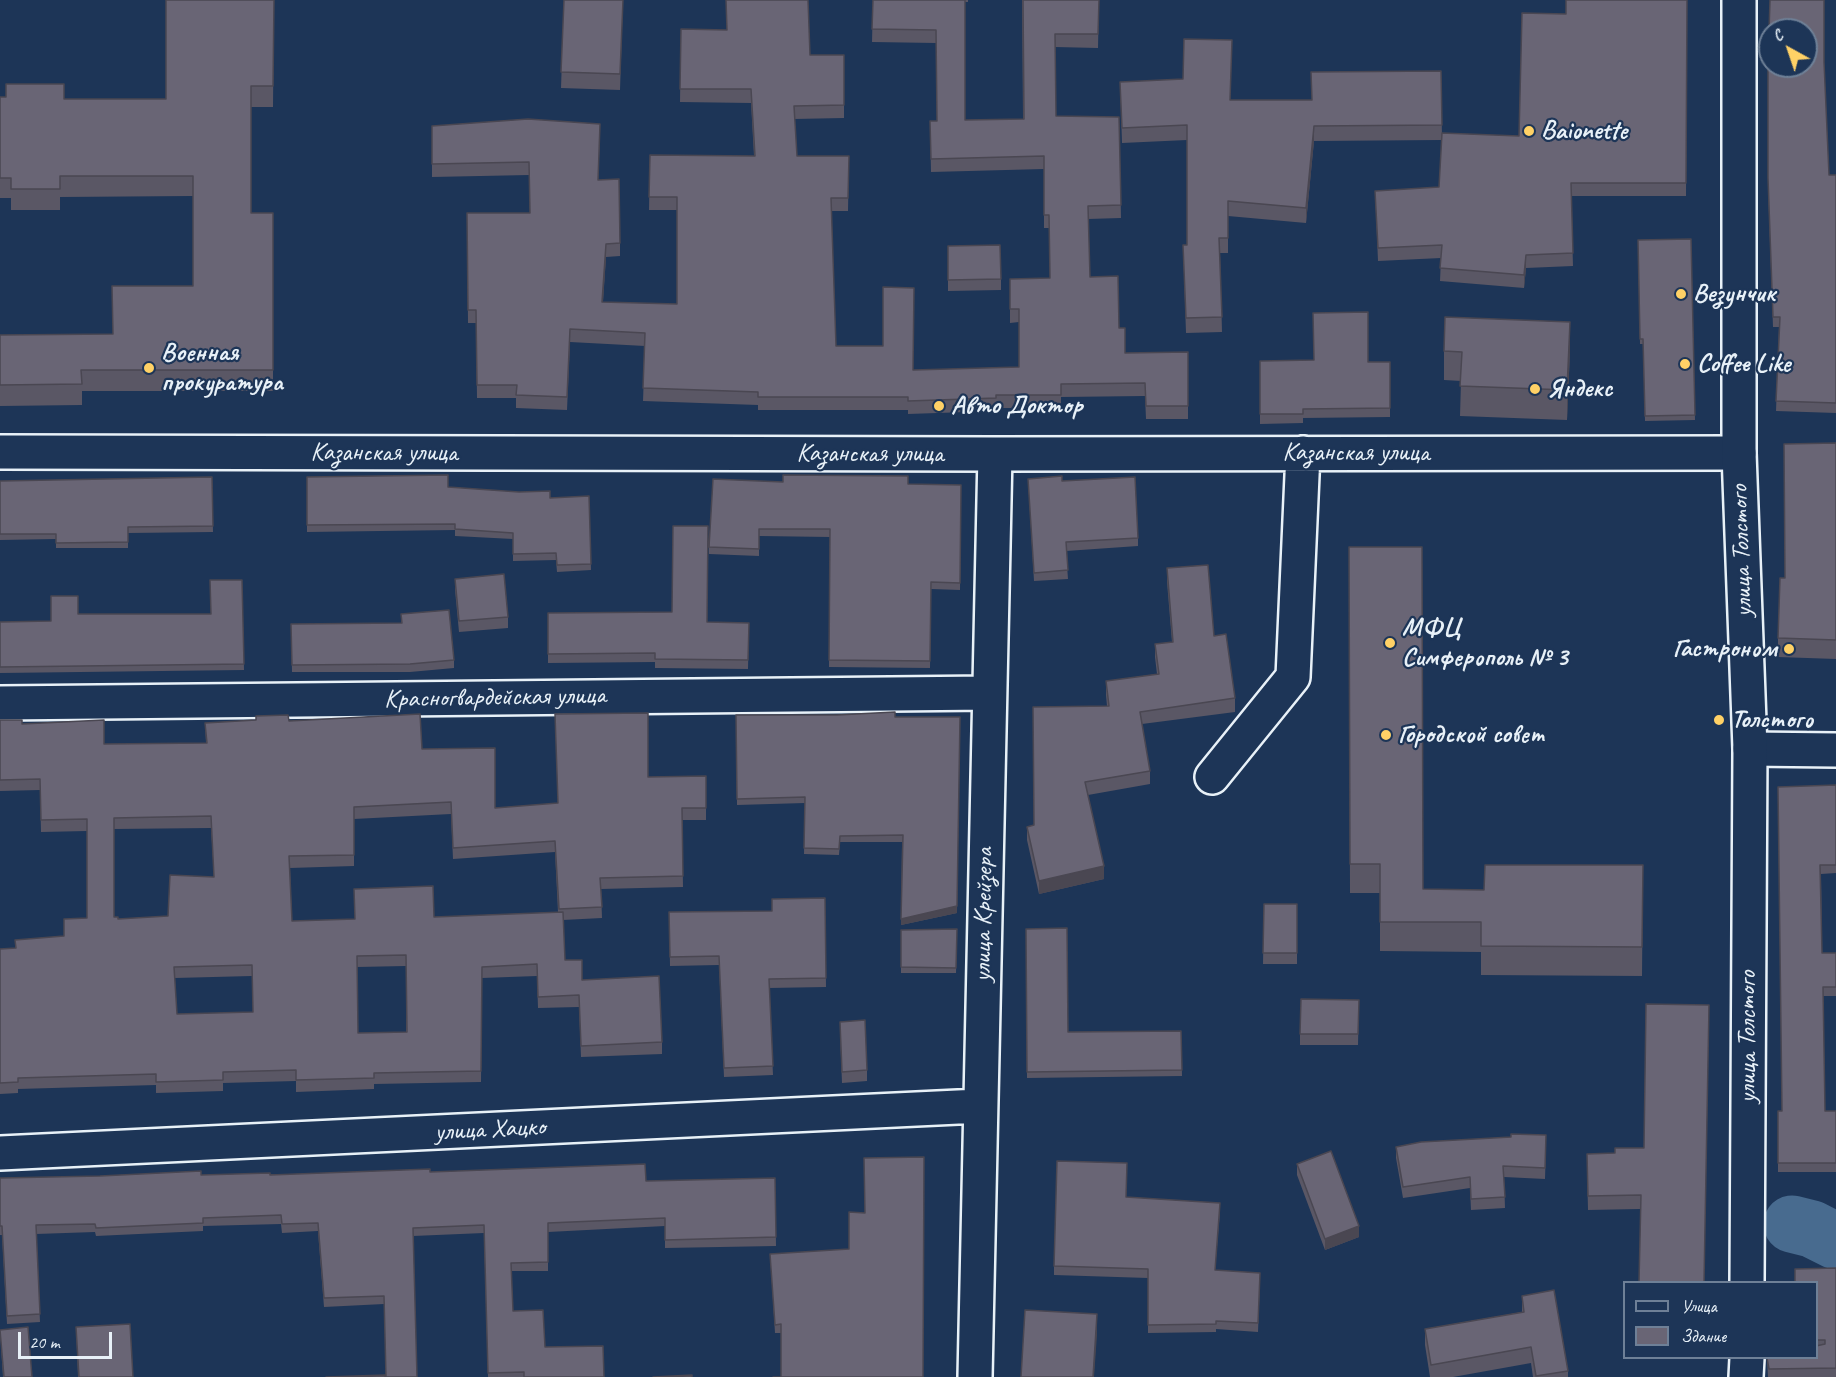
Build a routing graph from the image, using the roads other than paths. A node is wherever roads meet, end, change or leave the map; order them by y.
1 (1739, 0) edge
2 (0, 452) edge
3 (1303, 453) junction
4 (1739, 453) junction
5 (995, 454) junction
6 (989, 693) junction
7 (0, 703) edge
8 (1750, 749) junction
9 (1836, 750) edge
10 (1212, 777) dead end
11 (980, 1106) junction
12 (0, 1154) edge
13 (1747, 1281) edge
14 (1747, 1359) edge
15 (975, 1377) edge
16 (1746, 1377) edge

1 - 4 street, улица Толстого
2 - 5 street, Казанская улица
3 - 4 street, Казанская улица
3 - 5 street, Казанская улица
3 - 10 street
4 - 8 street, улица Толстого
5 - 6 street, улица Крейзера
6 - 7 street, Красногвардейская улица
6 - 11 street, улица Крейзера
8 - 9 street
8 - 13 street, улица Толстого
11 - 12 street, улица Хацко
11 - 15 street, улица Крейзера
14 - 16 street

